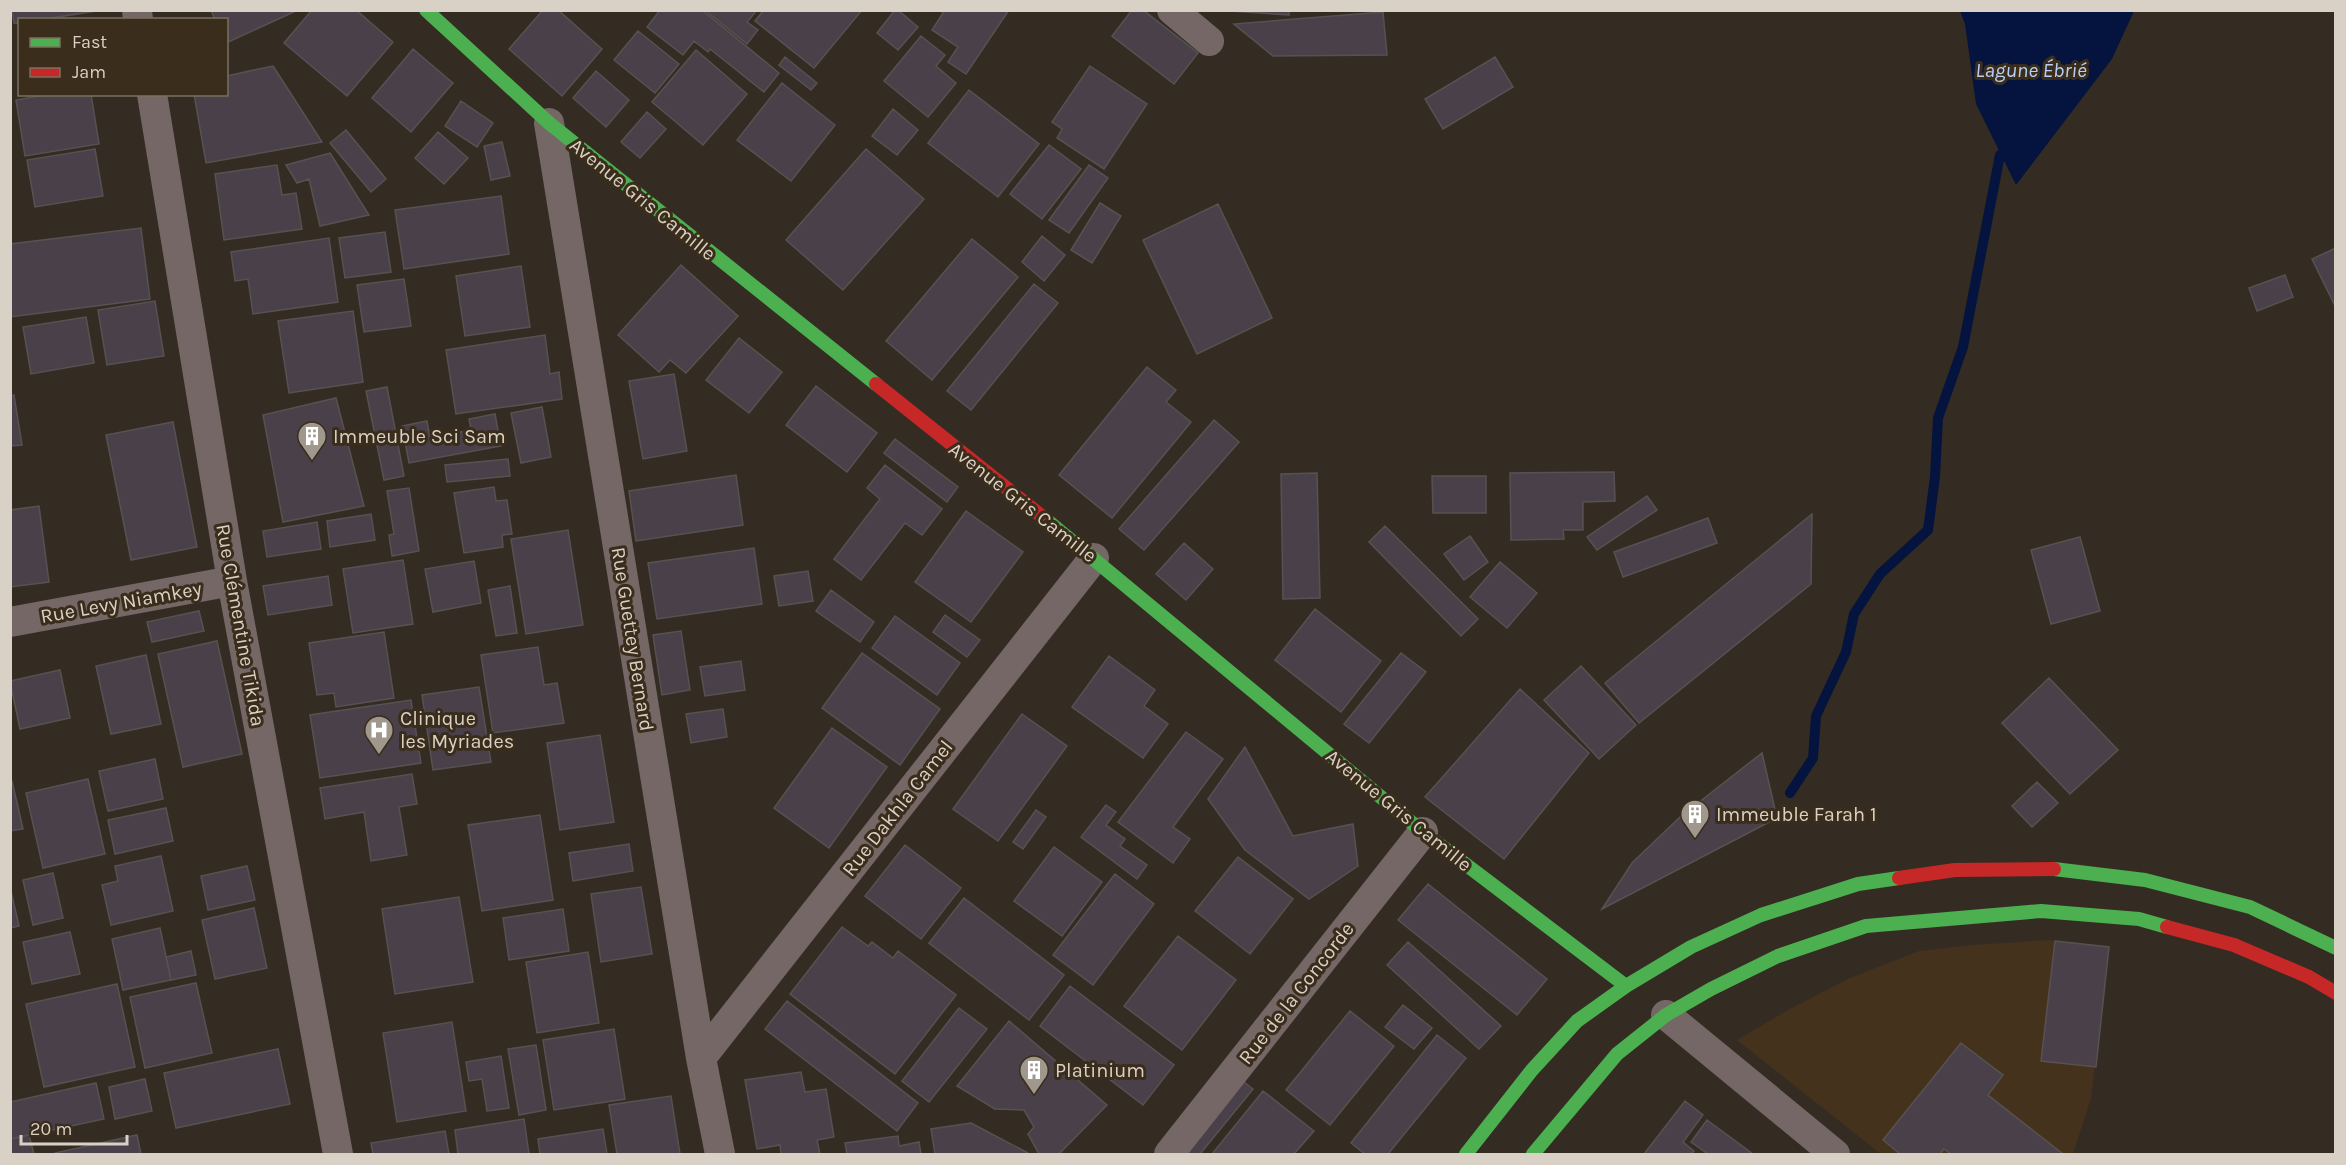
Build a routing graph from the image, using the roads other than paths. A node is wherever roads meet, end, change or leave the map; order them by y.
1 (426, 10) edge
2 (1172, 10) edge
3 (1209, 41) dead end
4 (152, 96) edge
5 (549, 123) junction
6 (1094, 558) junction
7 (232, 582) junction
8 (10, 622) edge
9 (1423, 832) junction
10 (2336, 948) edge
11 (1626, 986) junction
12 (2336, 993) edge
13 (1666, 1015) junction
14 (701, 1058) junction
15 (1834, 1154) edge
16 (338, 1155) edge
17 (720, 1155) edge
18 (1169, 1155) edge
19 (1466, 1155) edge
20 (1533, 1155) edge

1 - 5 street, Avenue Gris Camille
2 - 3 street
4 - 7 street, Rue Clémentine Tikida
5 - 6 street, Avenue Gris Camille
5 - 14 street, Rue Guettey Bernard
6 - 9 street, Avenue Gris Camille
6 - 14 street, Rue Dakhla Camel
7 - 8 street, Rue Levy Niamkey
7 - 16 street, Rue Clémentine Tikida
9 - 11 street, Avenue Gris Camille
9 - 18 street, Rue de la Concorde
10 - 11 street
11 - 19 street
12 - 13 street
13 - 15 street
13 - 20 street
14 - 17 street, Rue Guettey Bernard

